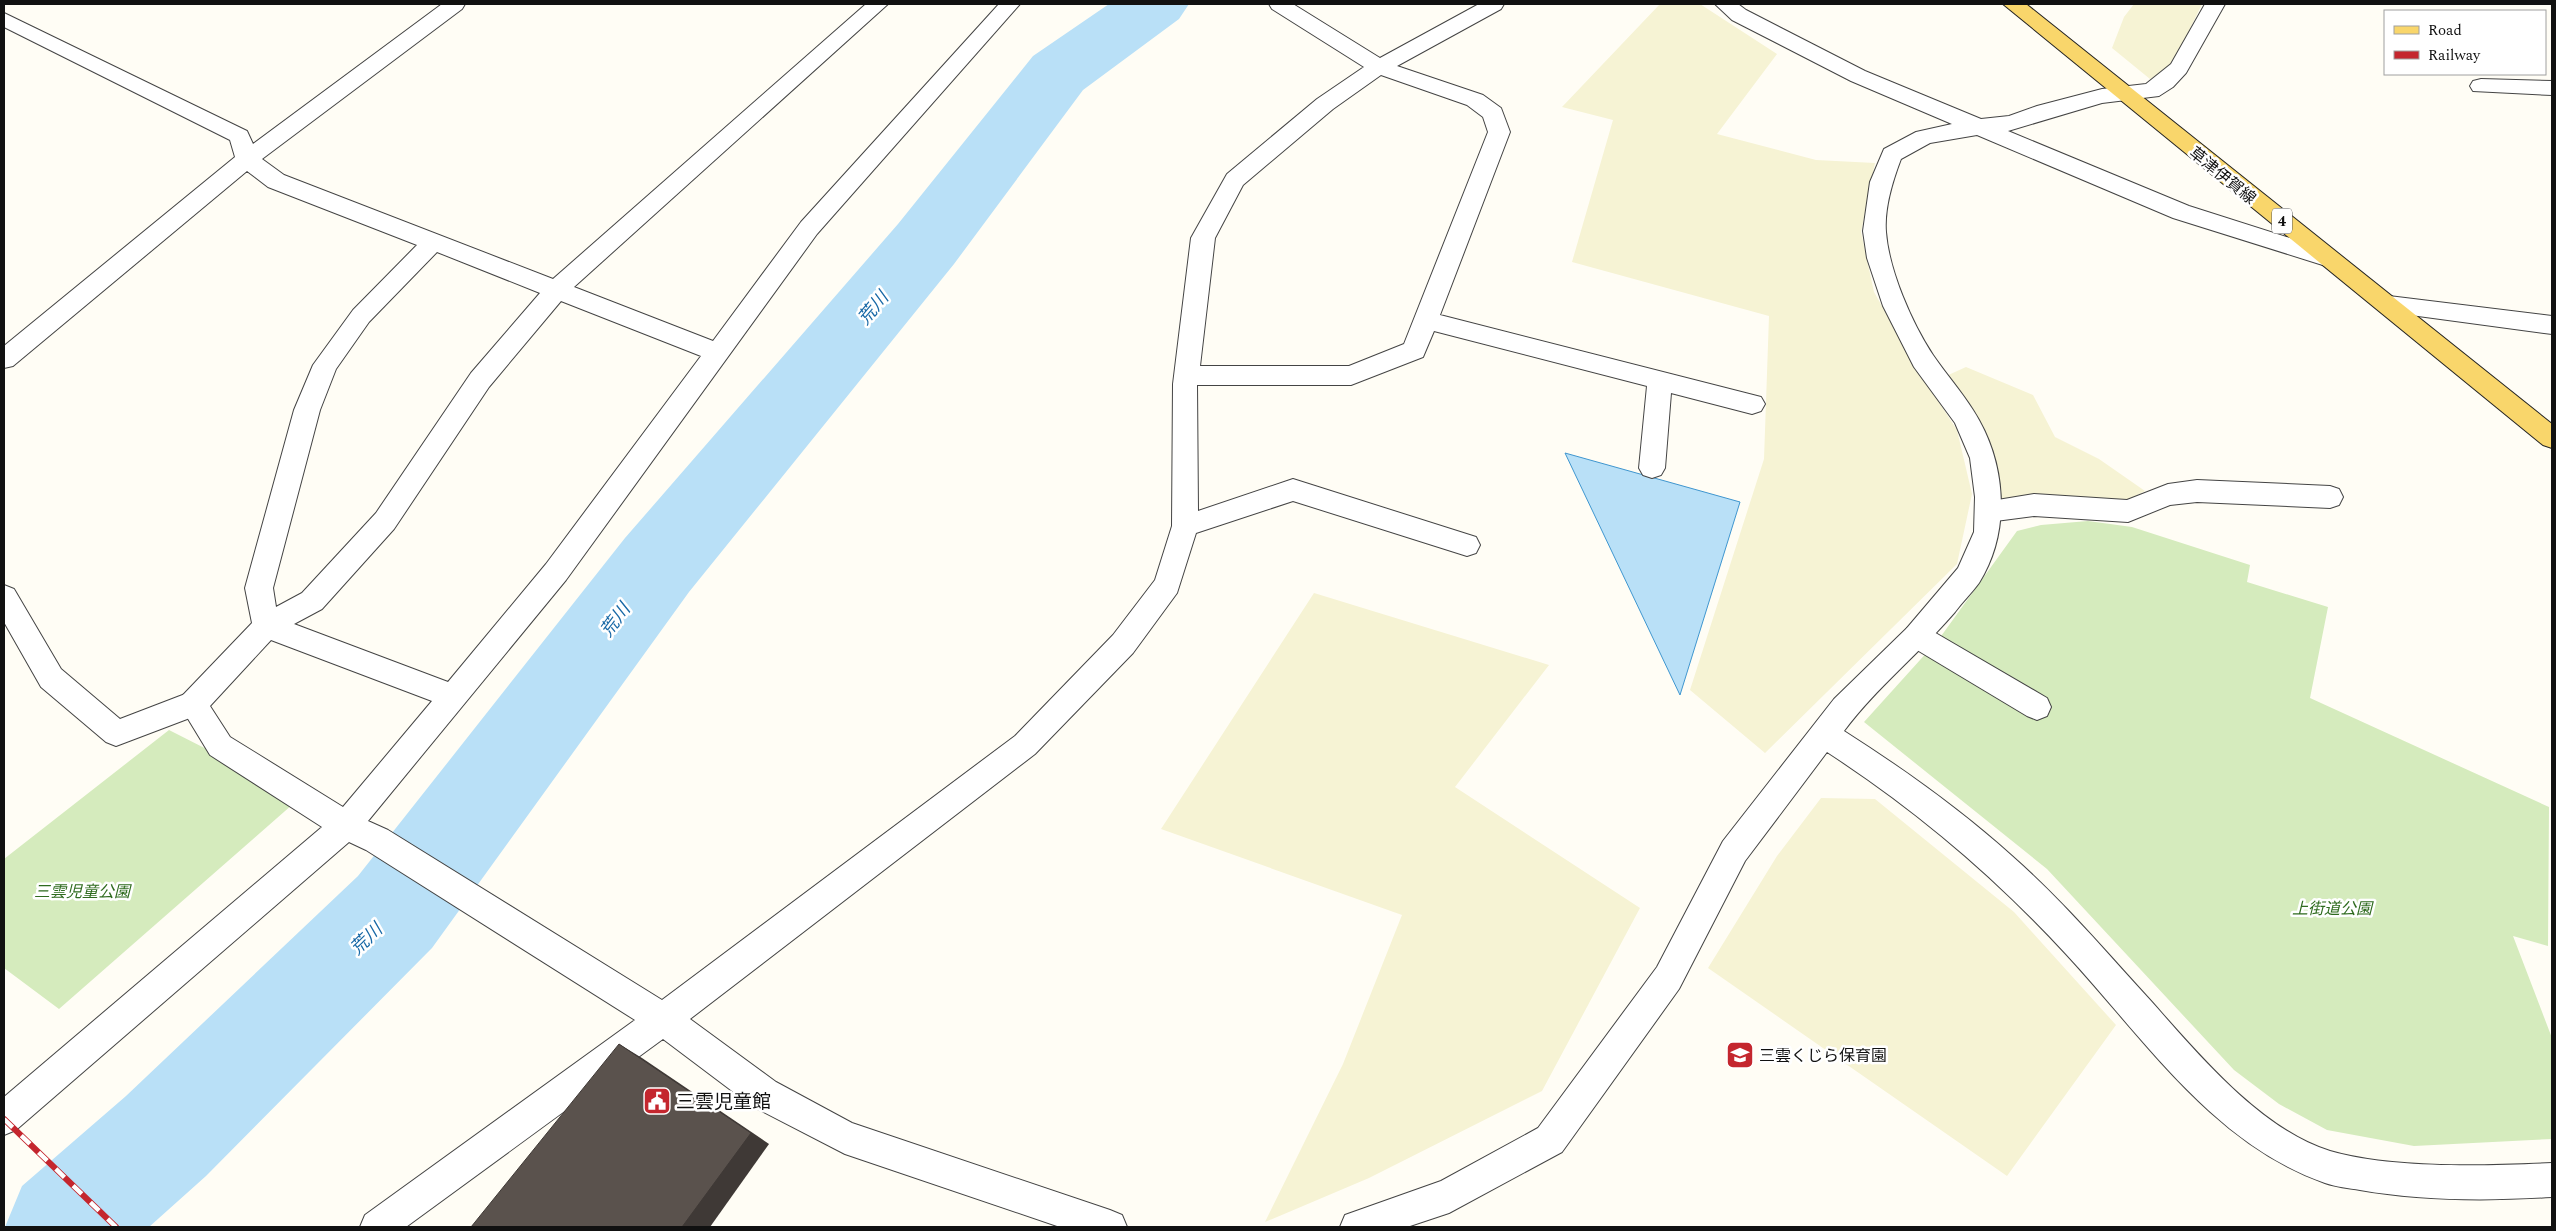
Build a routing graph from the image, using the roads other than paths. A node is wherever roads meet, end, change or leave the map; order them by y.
1 (455, 4) edge
2 (878, 4) edge
3 (1010, 4) edge
4 (1279, 4) edge
5 (1494, 4) edge
6 (1725, 4) edge
7 (2013, 4) edge
8 (2215, 4) edge
9 (4, 19) edge
10 (1379, 67) junction
11 (2481, 86) dead end
12 (2552, 88) edge
13 (2124, 96) junction
14 (1982, 127) junction
15 (248, 159) junction
16 (433, 242) junction
17 (2329, 259) junction
18 (556, 290) junction
19 (2390, 305) junction
20 (1426, 320) junction
21 (2552, 325) edge
22 (717, 352) junction
23 (4, 359) edge
24 (1187, 375) junction
25 (1660, 380) junction
26 (1752, 404) dead end
27 (2552, 438) edge
28 (1652, 468) dead end
29 (2330, 497) dead end
30 (1988, 511) junction
31 (1186, 526) junction
32 (1467, 545) dead end
33 (4, 597) edge
34 (266, 626) junction
35 (1916, 636) junction
36 (453, 696) junction
37 (193, 704) junction
38 (2037, 707) dead end
39 (1824, 734) junction
40 (346, 826) junction
41 (664, 1019) junction
42 (4, 1118) edge
43 (2552, 1180) edge
44 (377, 1227) edge
45 (1110, 1227) edge
46 (1357, 1227) edge

1 - 15 street
2 - 18 street
3 - 22 street
4 - 10 street
5 - 10 street
6 - 14 street
7 - 13 main road, 草津伊賀線 / 4
8 - 13 street
9 - 15 street
10 - 20 street
10 - 24 street
11 - 12 street
13 - 14 street
13 - 17 main road, 草津伊賀線 / 4
14 - 17 street
14 - 30 street
15 - 16 street
15 - 23 street
16 - 18 street
16 - 34 street
17 - 19 main road, 草津伊賀線 / 4
18 - 22 street
18 - 34 street
19 - 21 street
19 - 27 main road, 草津伊賀線 / 4
20 - 24 street
20 - 25 street
22 - 36 street
24 - 31 street
25 - 26 street
25 - 28 street
29 - 30 street
30 - 35 street
31 - 32 street
31 - 41 street
33 - 37 street
34 - 36 street
34 - 37 street
35 - 38 street
35 - 39 street
36 - 40 street
37 - 40 street
39 - 43 street
39 - 46 street
40 - 41 street
40 - 42 street
41 - 44 street
41 - 45 street

